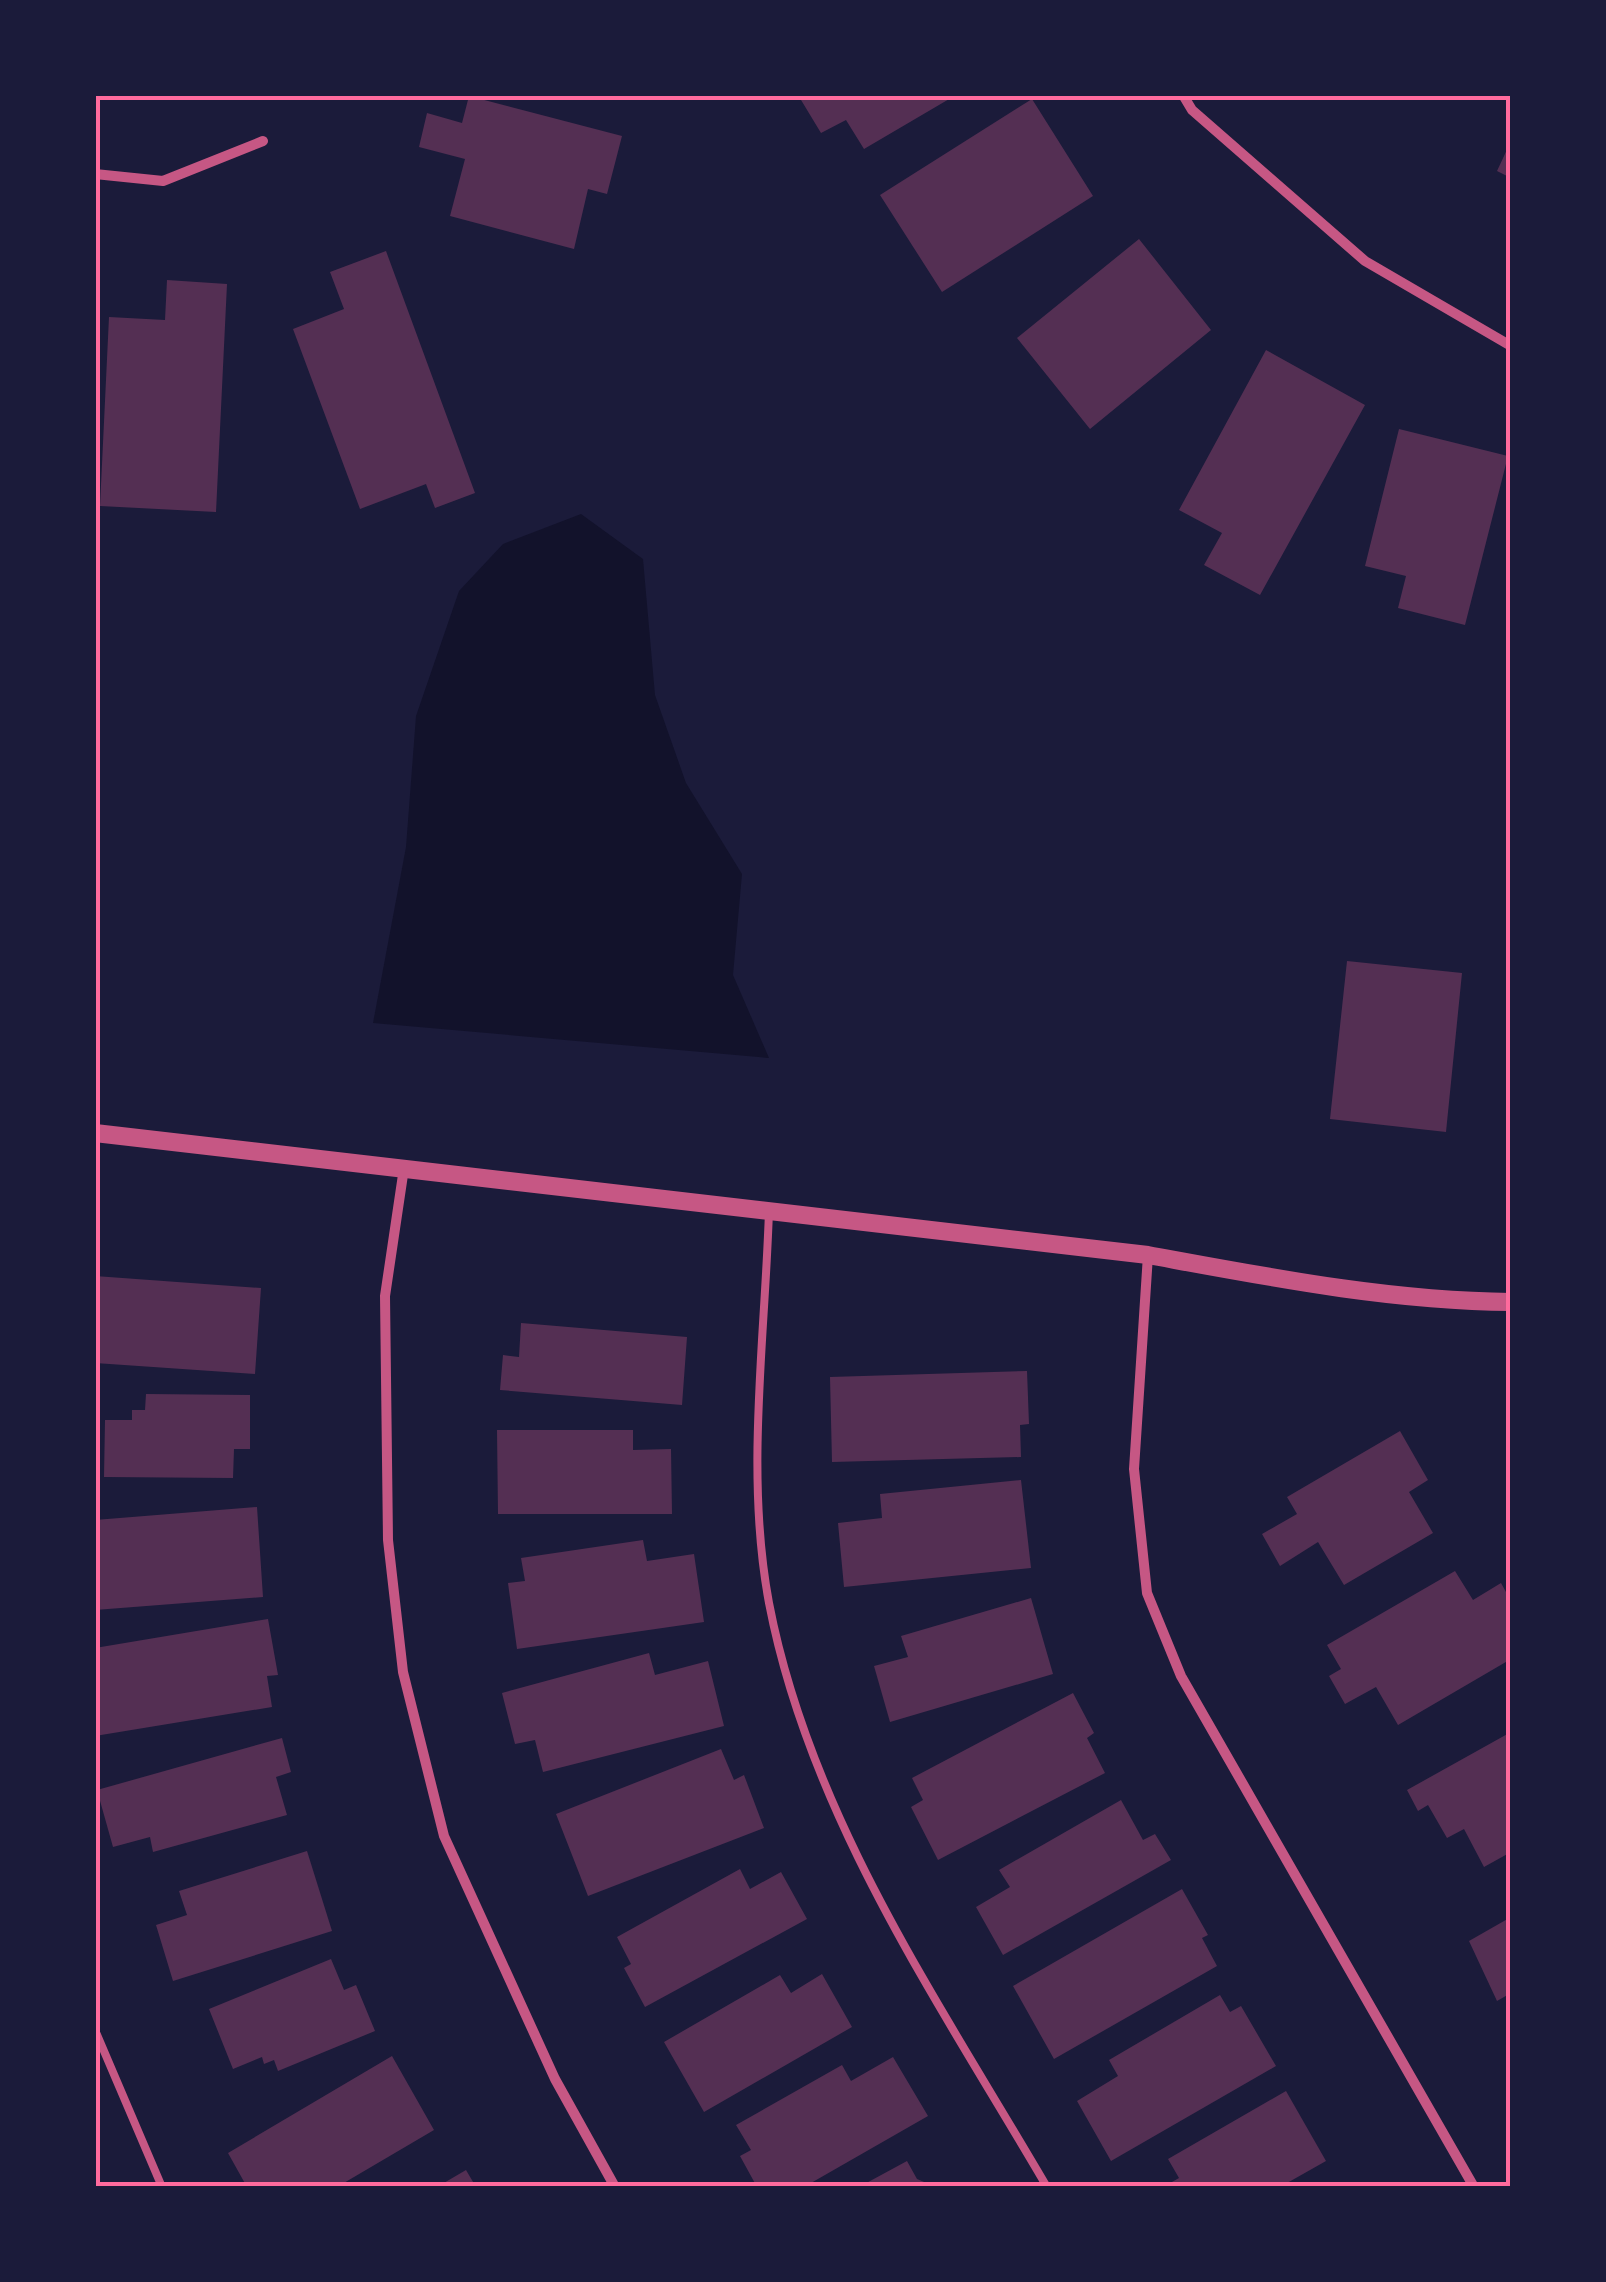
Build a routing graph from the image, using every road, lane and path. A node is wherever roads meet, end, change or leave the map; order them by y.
1 (1183, 95) edge
2 (262, 141) dead end
3 (95, 174) edge
4 (1511, 346) edge
5 (95, 1133) edge
6 (404, 1167) junction
7 (770, 1210) junction
8 (1148, 1255) junction
9 (1511, 1302) edge
10 (95, 2030) edge
11 (162, 2187) edge
12 (615, 2187) edge
13 (1047, 2187) edge
14 (1474, 2187) edge

1 - 4 street
2 - 3 street
5 - 6 street
6 - 7 street
6 - 12 street
7 - 8 street
7 - 13 lane
8 - 9 street
8 - 14 street
10 - 11 lane

